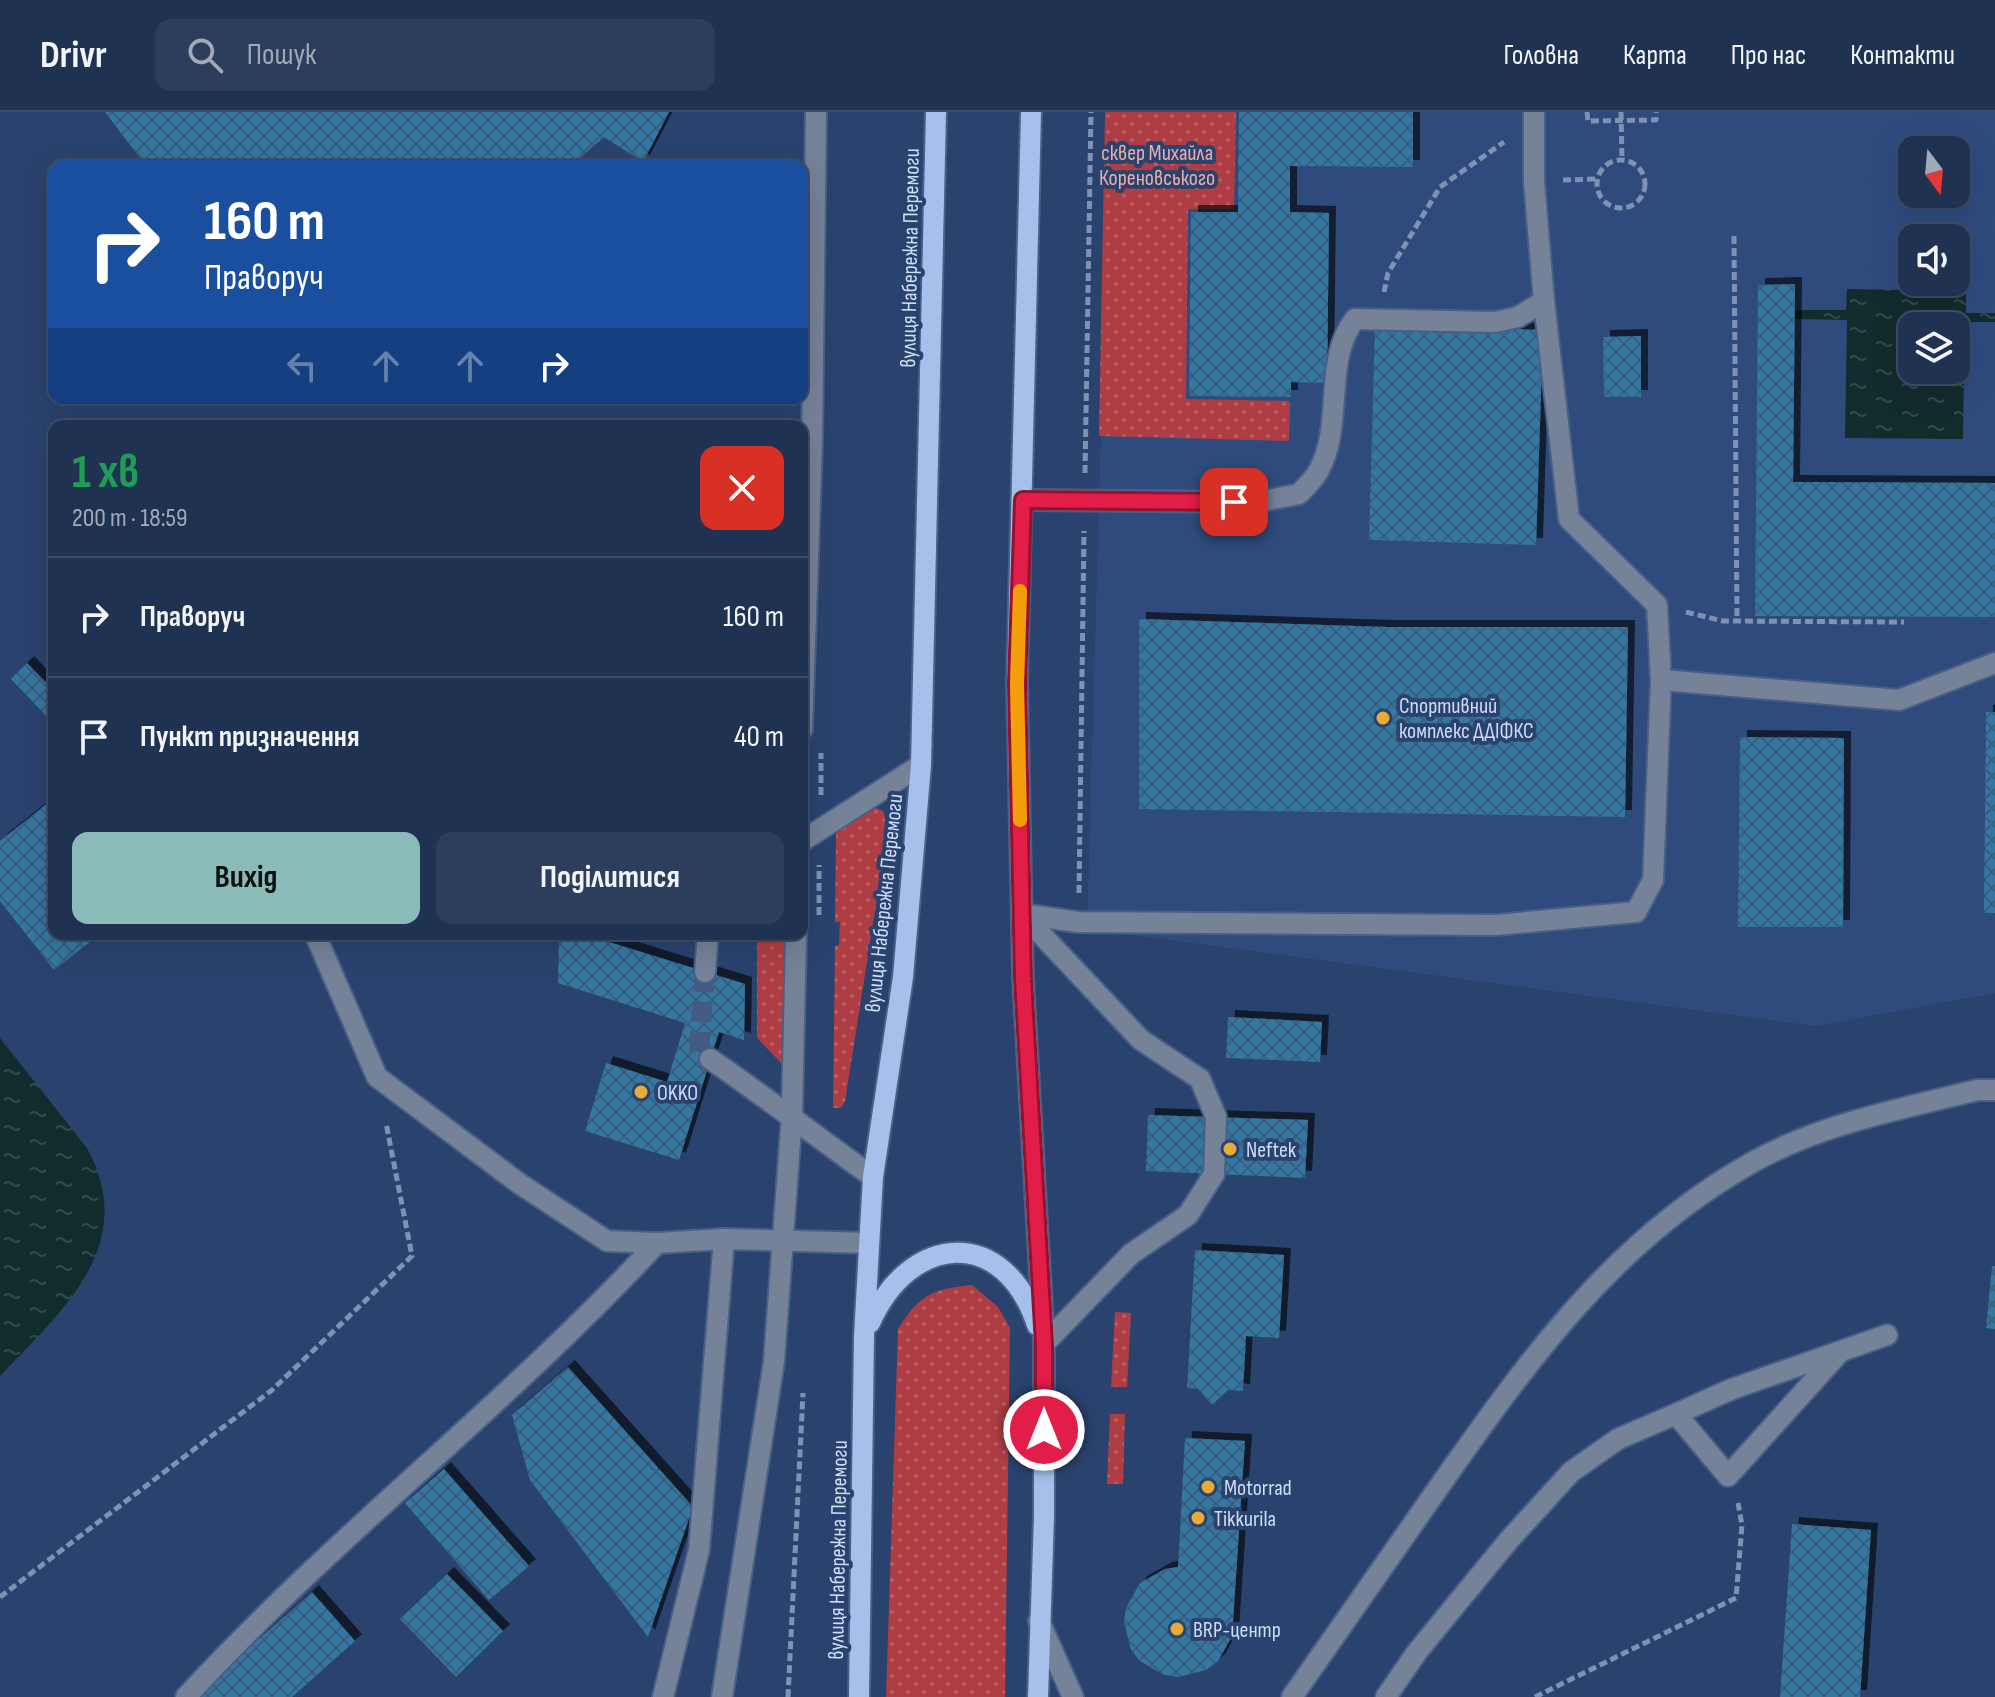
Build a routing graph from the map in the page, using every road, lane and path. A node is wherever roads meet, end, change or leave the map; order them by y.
1 (816, 112) edge
2 (936, 112) edge
3 (1031, 112) edge
4 (1587, 112) edge
5 (1621, 112) edge
6 (1656, 112) edge
7 (1534, 116) edge
8 (1621, 120) junction
9 (1622, 160) junction
10 (1734, 236) dead end
11 (1544, 301) junction
12 (1378, 320) junction
13 (1023, 500) junction
14 (808, 557) edge
15 (1723, 621) dead end
16 (1737, 621) junction
17 (1904, 622) dead end
18 (1995, 663) edge
19 (1661, 680) junction
20 (821, 747) dead end
21 (921, 765) junction
22 (820, 826) junction
23 (808, 836) edge
24 (1022, 914) junction
25 (819, 919) dead end
26 (318, 940) edge
27 (708, 940) edge
28 (796, 940) edge
29 (705, 972) tunnel mouth
30 (710, 1059) tunnel mouth
31 (377, 1077) junction
32 (1995, 1090) edge
33 (792, 1114) junction
34 (873, 1177) junction
35 (724, 1239) junction
36 (781, 1240) junction
37 (657, 1243) junction
38 (869, 1243) junction
39 (1887, 1335) dead end
40 (864, 1336) junction
41 (1044, 1344) junction
42 (1841, 1351) junction
43 (804, 1382) dead end
44 (1676, 1414) junction
45 (1728, 1476) junction
46 (0, 1597) edge
47 (1039, 1621) junction
48 (186, 1697) edge
49 (663, 1697) edge
50 (722, 1697) edge
51 (788, 1697) edge
52 (859, 1697) edge
53 (1038, 1697) edge
54 (1073, 1697) edge
55 (1292, 1697) edge
56 (1386, 1697) edge
57 (1535, 1697) edge

1 - 14 street
2 - 21 main road, вулиця Набережна Перемоги
3 - 13 main road
4 - 8 path
5 - 8 path
6 - 8 path
7 - 11 street
7 - 12 path
8 - 9 path
9 - 9 path
10 - 16 path
11 - 12 street
11 - 19 street
12 - 13 street
13 - 24 main road
15 - 16 path
16 - 17 path
18 - 19 street
19 - 24 street
20 - 22 path
21 - 22 street
21 - 34 main road, вулиця Набережна Перемоги
22 - 23 street
22 - 25 path
24 - 41 main road
24 - 41 street
26 - 31 street
27 - 29 street
28 - 33 street
30 - 33 street
31 - 37 street
31 - 46 path
32 - 55 street
33 - 34 street
33 - 36 street
34 - 38 main road, вулиця Набережна Перемоги
35 - 36 street
35 - 37 street
35 - 49 street
36 - 38 street
36 - 50 street
37 - 48 street
38 - 40 main road, вулиця Набережна Перемоги
39 - 42 street
40 - 41 main road
40 - 52 main road, вулиця Набережна Перемоги
41 - 47 main road
42 - 44 street
42 - 45 street
43 - 51 path
44 - 45 street
44 - 56 street
45 - 57 path
47 - 53 main road
47 - 54 street

